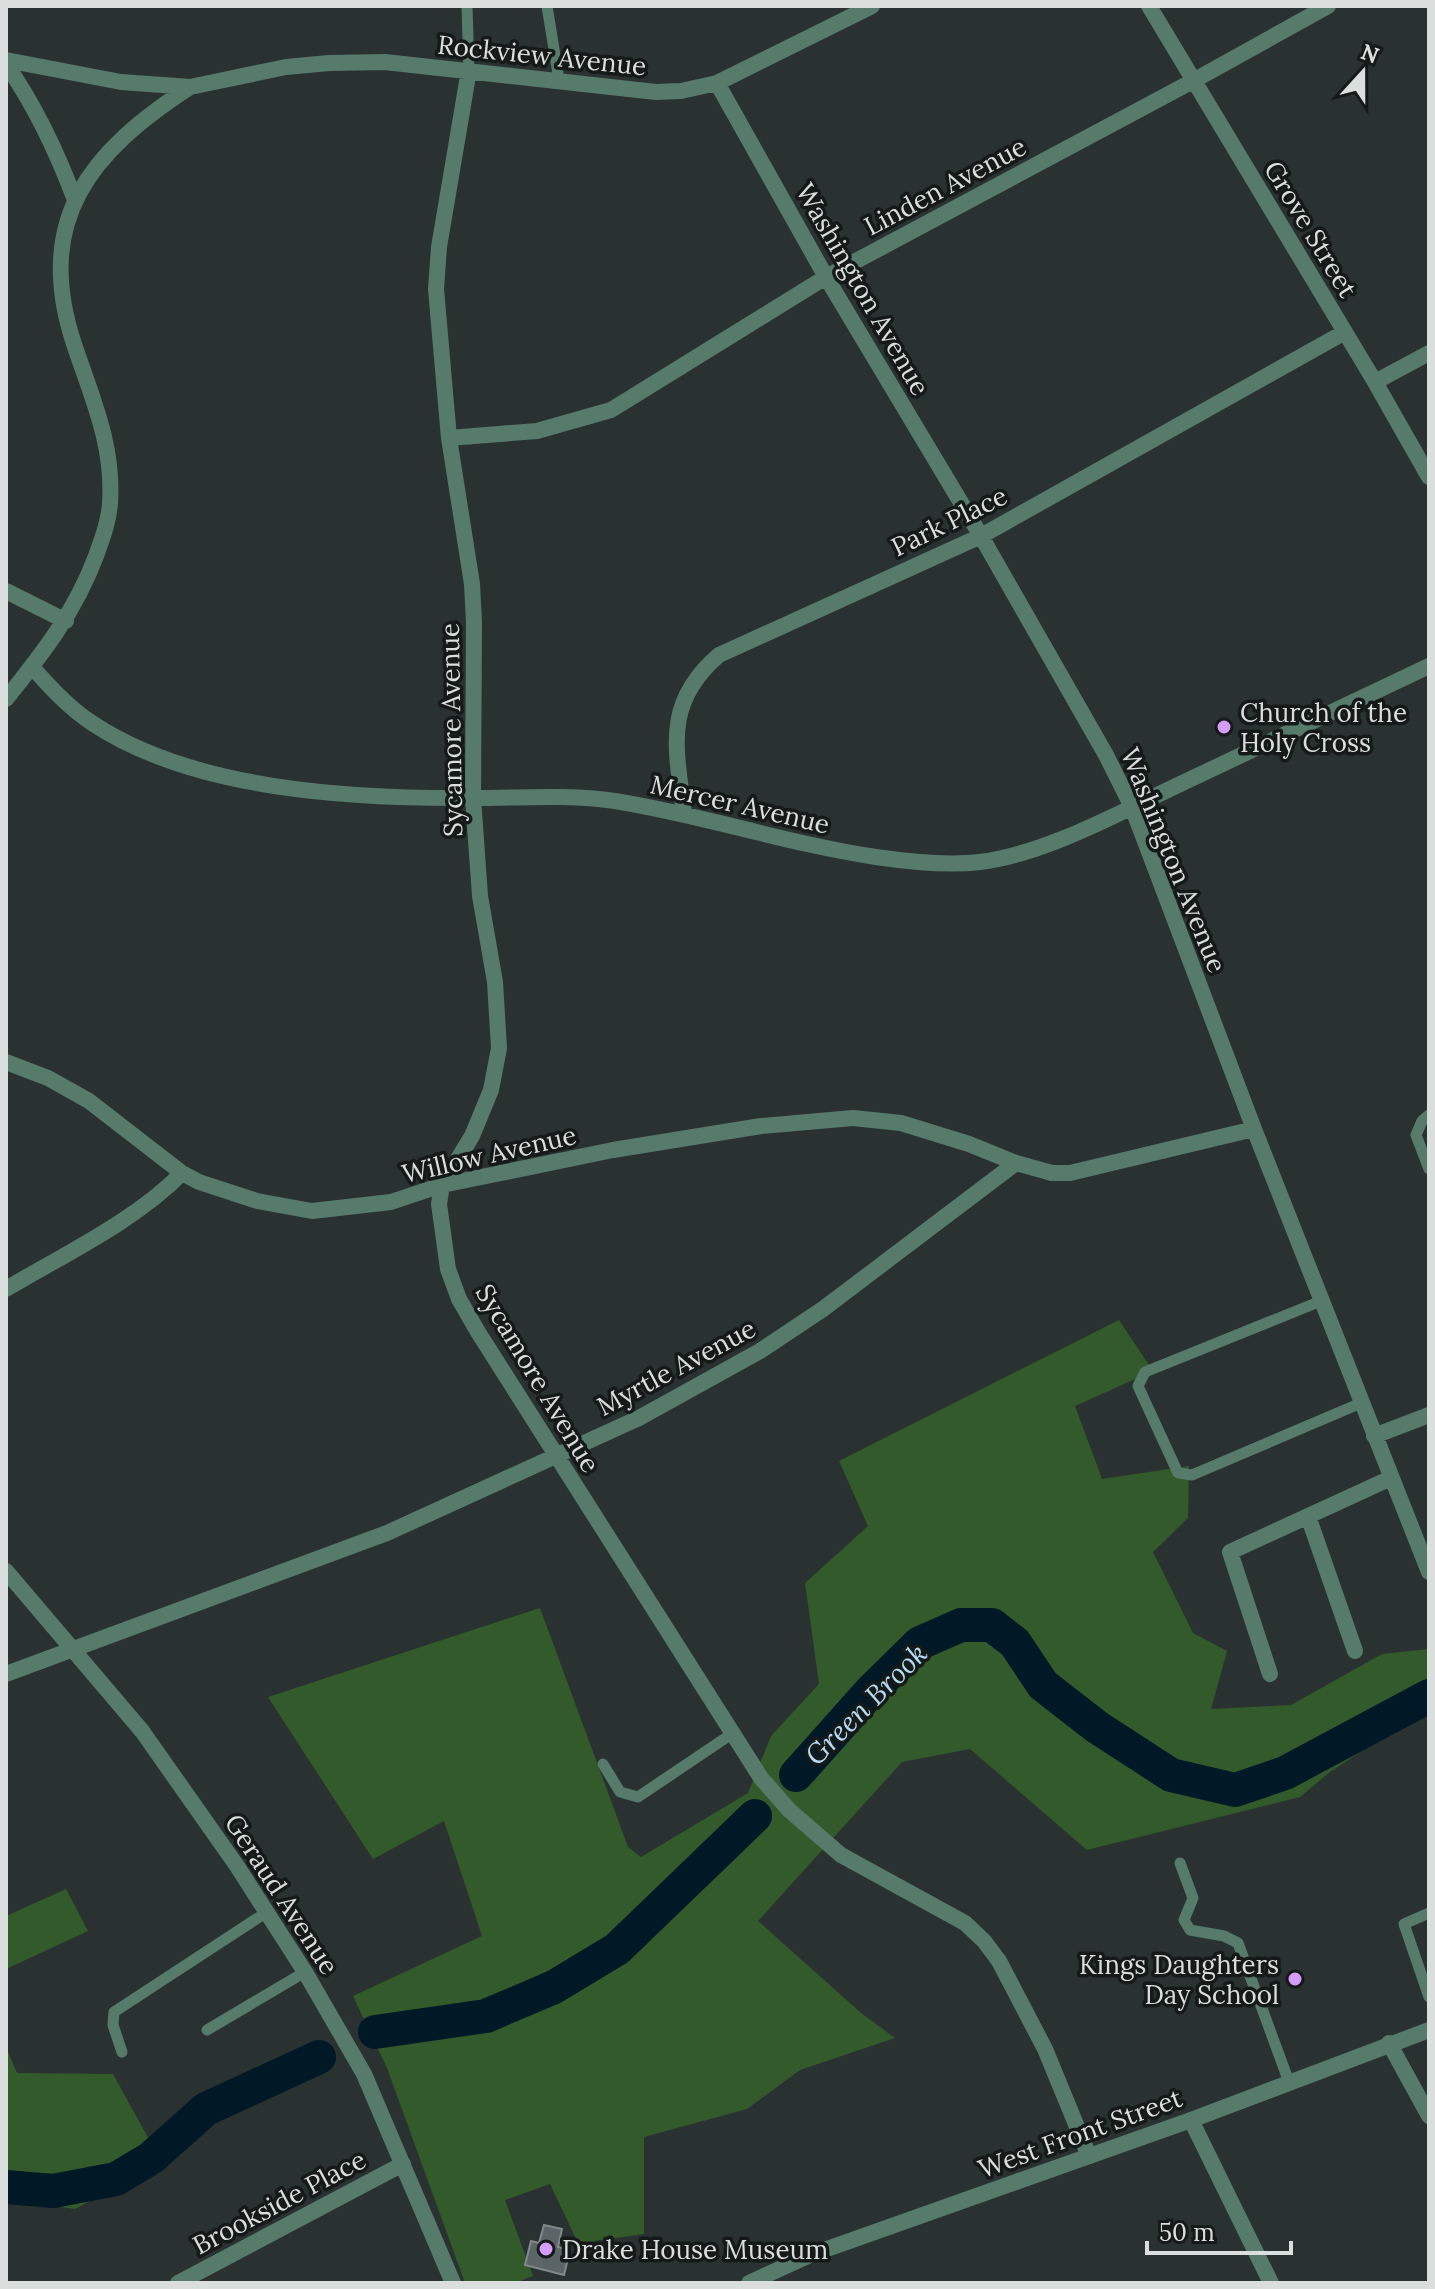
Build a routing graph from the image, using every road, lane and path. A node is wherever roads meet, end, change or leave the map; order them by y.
1 (467, 6) edge
2 (547, 6) edge
3 (872, 6) edge
4 (1149, 6) edge
5 (1328, 6) edge
6 (6, 62) edge
7 (469, 70) junction
8 (559, 80) junction
9 (1193, 81) junction
10 (717, 83) junction
11 (190, 87) junction
12 (75, 200) junction
13 (826, 277) junction
14 (1345, 332) junction
15 (1429, 353) edge
16 (1375, 382) junction
17 (449, 438) junction
18 (1429, 477) edge
19 (981, 536) junction
20 (6, 591) edge
21 (66, 621) junction
22 (1429, 666) edge
23 (32, 667) junction
24 (6, 699) edge
25 (473, 798) junction
26 (1132, 807) junction
27 (684, 813) junction
28 (6, 1062) edge
29 (1429, 1115) edge
30 (1254, 1129) junction
31 (1016, 1163) junction
32 (1429, 1169) edge
33 (182, 1173) junction
34 (442, 1185) junction
35 (6, 1289) edge
36 (1321, 1301) junction
37 (1361, 1403) junction
38 (1429, 1415) edge
39 (1374, 1436) junction
40 (556, 1454) junction
41 (1391, 1478) junction
42 (1308, 1516) junction
43 (6, 1571) edge
44 (1429, 1572) edge
45 (73, 1648) junction
46 (1355, 1651) dead end
47 (6, 1674) edge
48 (1270, 1674) dead end
49 (733, 1733) junction
50 (603, 1764) dead end
51 (1180, 1863) dead end
52 (267, 1912) junction
53 (1429, 1913) edge
54 (305, 1972) junction
55 (1429, 1997) edge
56 (207, 2030) dead end
57 (1429, 2030) edge
58 (1389, 2043) junction
59 (122, 2052) dead end
60 (1289, 2082) junction
61 (1429, 2116) edge
62 (1191, 2120) junction
63 (1089, 2156) junction
64 (403, 2164) junction
65 (758, 2281) edge
66 (178, 2283) edge
67 (453, 2283) edge
68 (1271, 2283) edge

1 - 7 lane
2 - 8 lane
3 - 10 street, Rockview Avenue
4 - 9 street, Grove Street
5 - 9 street, Linden Avenue
6 - 11 street, Rockview Avenue
6 - 12 street
7 - 8 street, Rockview Avenue
7 - 11 street, Rockview Avenue
7 - 17 street, Sycamore Avenue
8 - 10 street, Rockview Avenue
9 - 13 street, Linden Avenue
9 - 14 street, Grove Street
10 - 13 street, Washington Avenue
11 - 12 street, Rockview Avenue
12 - 21 street, Rockview Avenue
13 - 17 street, Linden Avenue
13 - 19 street, Washington Avenue
14 - 16 street, Grove Street
14 - 19 street, Park Place
15 - 16 street
16 - 18 street, Grove Street
17 - 25 street, Sycamore Avenue
19 - 26 street, Washington Avenue
19 - 27 street, Park Place
20 - 21 street
21 - 23 street, Rockview Avenue
22 - 26 street, Mercer Avenue
23 - 24 street, Rockview Avenue
23 - 25 street, Mercer Avenue
25 - 27 street, Mercer Avenue
25 - 34 street, Sycamore Avenue
26 - 27 street, Mercer Avenue
26 - 30 street, Washington Avenue
28 - 33 street, Willow Avenue
29 - 32 lane
30 - 31 street
30 - 36 street, Washington Avenue
31 - 34 street, Willow Avenue
31 - 40 street, Myrtle Avenue
33 - 34 street, Willow Avenue
33 - 35 street
34 - 40 street, Sycamore Avenue
36 - 37 street, Washington Avenue
36 - 37 lane
37 - 39 street, Washington Avenue
38 - 39 street
39 - 41 street, Washington Avenue
40 - 45 street, Myrtle Avenue
40 - 49 street, Sycamore Avenue
41 - 42 street
41 - 44 street, Washington Avenue
42 - 46 street
42 - 48 street
43 - 45 street, Geraud Avenue
45 - 47 street, Myrtle Avenue
45 - 52 street, Geraud Avenue
49 - 50 lane
49 - 63 street, Sycamore Avenue
51 - 60 lane
52 - 54 street, Geraud Avenue
52 - 59 lane
53 - 55 lane
54 - 56 lane
54 - 64 street, Geraud Avenue
57 - 58 street, West Front Street
58 - 60 street, West Front Street
58 - 61 street
60 - 62 street, West Front Street
62 - 63 street, West Front Street
62 - 68 street
63 - 65 street, West Front Street
64 - 66 street, Brookside Place
64 - 67 street, Geraud Avenue

